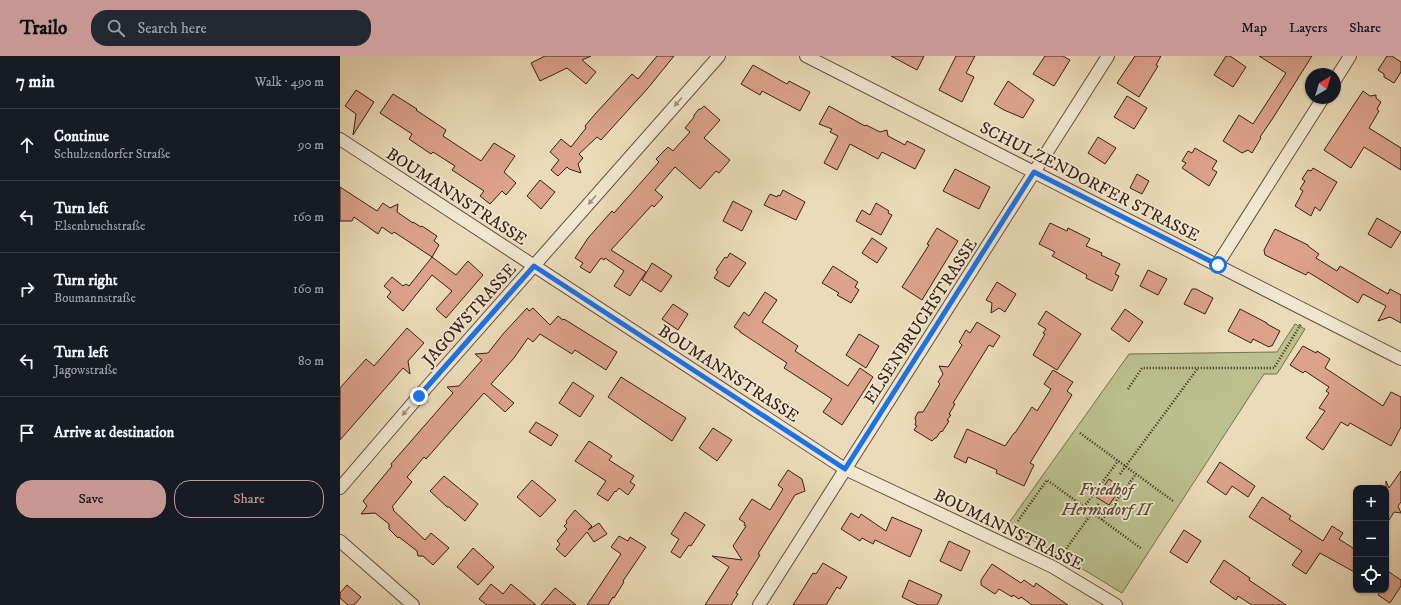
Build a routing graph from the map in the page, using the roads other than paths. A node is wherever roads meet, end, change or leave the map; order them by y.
1 (719, 56) edge
2 (806, 56) edge
3 (1108, 56) edge
4 (1350, 56) edge
5 (1341, 70) edge
6 (1319, 104) edge
7 (340, 139) edge
8 (1034, 172) junction
9 (1218, 265) junction
10 (534, 266) junction
11 (1401, 360) edge
12 (845, 469) junction
13 (340, 488) edge
14 (340, 541) edge
15 (413, 605) edge
16 (759, 605) edge
17 (1116, 605) edge

1 -> 10 street, JAGOWSTRASSE
2 - 8 street, SCHULZENDORFER STRASSE
3 - 8 street, ELSENBRUCHSTRASSE
4 - 5 street
6 - 9 street
7 - 10 street, BOUMANNSTRASSE
8 - 9 street, SCHULZENDORFER STRASSE
8 - 12 street, ELSENBRUCHSTRASSE
9 - 11 street, SCHULZENDORFER STRASSE
10 - 12 street, BOUMANNSTRASSE
10 -> 13 street, JAGOWSTRASSE
12 - 16 street, ELSENBRUCHSTRASSE
12 - 17 street, BOUMANNSTRASSE
14 - 15 street

